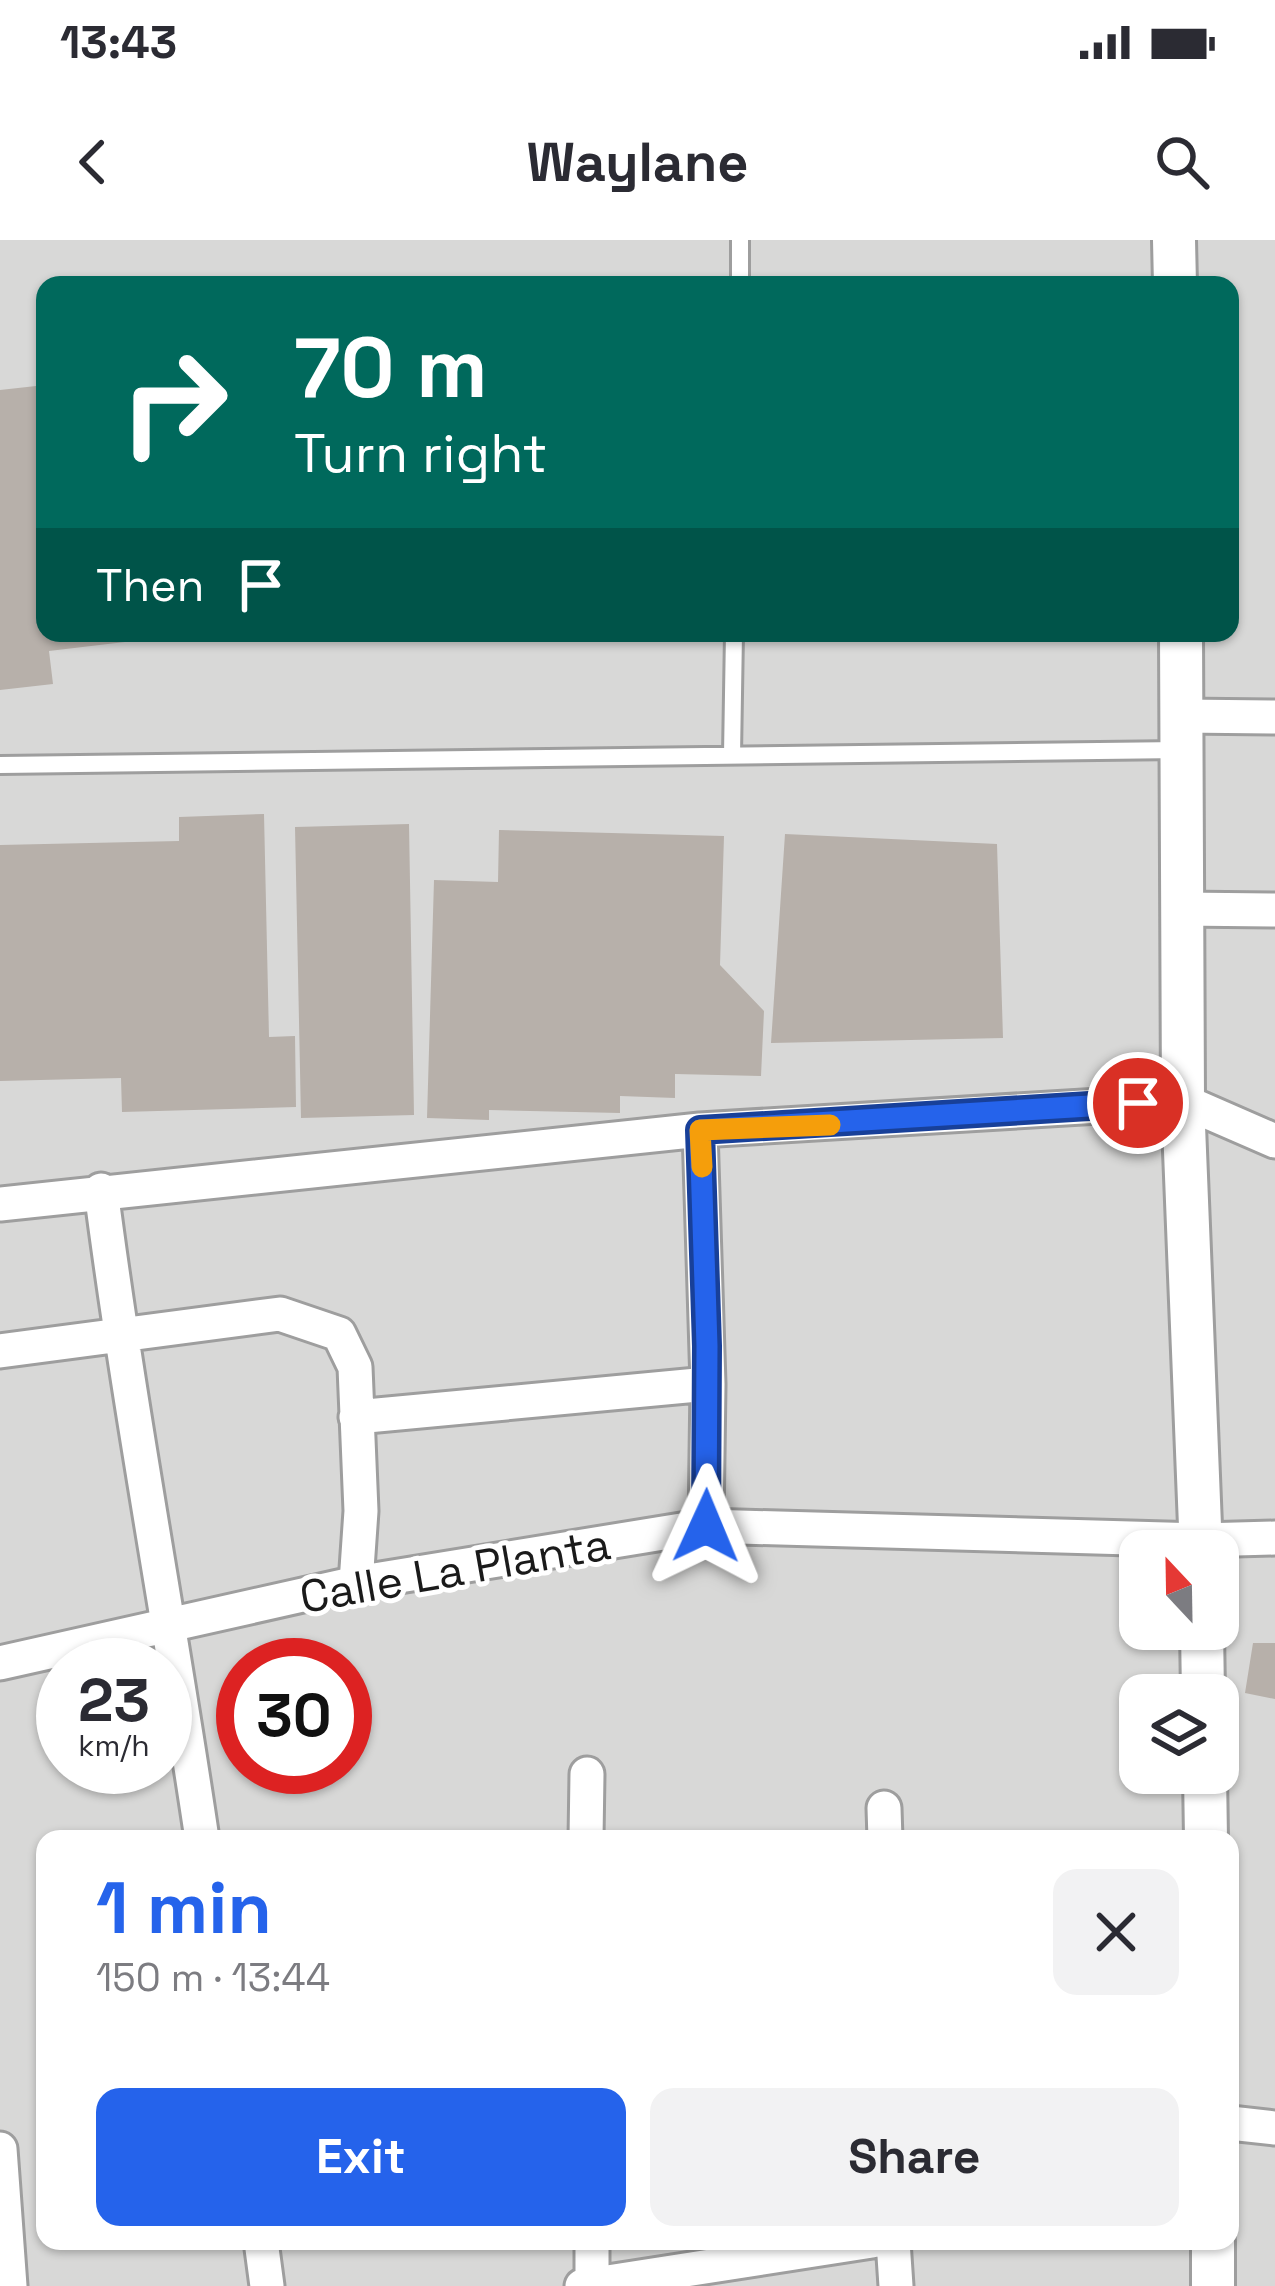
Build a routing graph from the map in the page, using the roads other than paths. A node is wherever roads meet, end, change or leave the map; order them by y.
1 (740, 240) edge
2 (1174, 240) edge
3 (740, 276) edge
4 (1174, 276) edge
5 (734, 642) edge
6 (1181, 642) edge
7 (1275, 717) edge
8 (1182, 732) junction
9 (732, 755) junction
10 (0, 765) edge
11 (1181, 909) junction
12 (1275, 910) edge
13 (1183, 1101) junction
14 (700, 1130) junction
15 (1275, 1141) edge
16 (100, 1190) junction
17 (0, 1204) edge
18 (120, 1335) junction
19 (0, 1352) edge
20 (708, 1384) junction
21 (356, 1417) junction
22 (706, 1526) junction
23 (1200, 1530) edge
24 (1275, 1538) edge
25 (1239, 1541) edge
26 (1119, 1542) edge
27 (356, 1583) junction
28 (171, 1628) junction
29 (0, 1663) edge
30 (587, 1774) dead end
31 (1205, 1794) edge
32 (201, 1830) edge
33 (586, 1830) edge
34 (1206, 1830) edge
35 (1239, 2124) edge
36 (1275, 2128) edge
37 (0, 2149) edge
38 (261, 2250) edge
39 (592, 2250) edge
40 (816, 2250) edge
41 (894, 2250) edge
42 (1213, 2250) edge
43 (10, 2286) edge
44 (267, 2286) edge
45 (582, 2286) edge
46 (592, 2286) edge
47 (896, 2286) edge
48 (1213, 2286) edge

1 - 3 lane
2 - 4 street
5 - 9 lane
6 - 8 street
7 - 8 street
8 - 9 lane
8 - 11 street
9 - 10 lane
11 - 12 street
11 - 13 street
13 - 14 street
13 - 15 street
13 - 23 street
14 - 16 street
14 - 20 street
16 - 17 street
16 - 18 street
18 - 19 street
18 - 21 street
18 - 28 street
20 - 21 street
20 - 22 street
21 - 27 street
22 - 26 street, Calle La Planta
22 - 27 street, Calle La Planta
24 - 25 street, Calle La Planta
27 - 28 street, Calle La Planta
28 - 29 street, Calle La Planta
28 - 32 street
30 - 33 street
31 - 34 street
35 - 36 street
37 - 43 street
38 - 44 street
39 - 46 street
40 - 46 street
41 - 47 street
42 - 48 street
45 - 46 street

